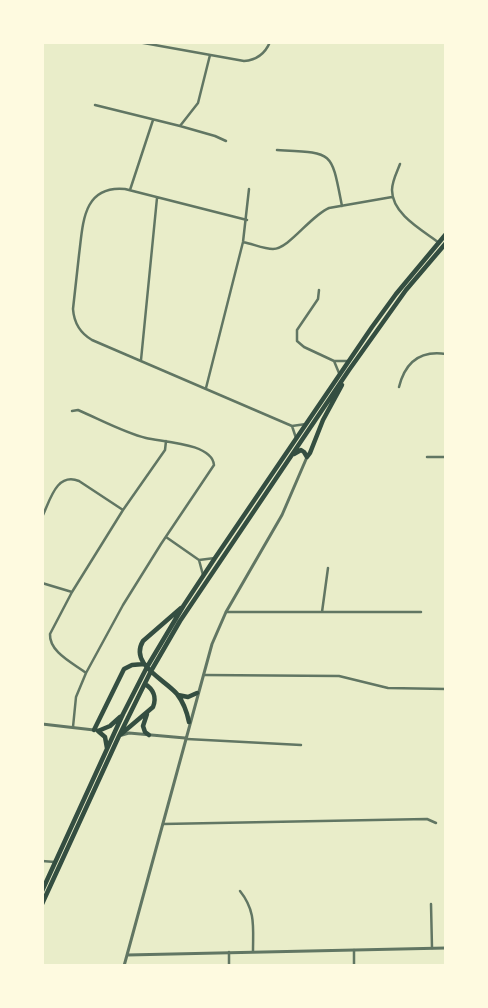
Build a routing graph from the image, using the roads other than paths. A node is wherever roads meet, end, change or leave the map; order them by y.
1 (138, 42) edge
2 (270, 42) edge
3 (210, 55) junction
4 (95, 105) dead end
5 (153, 120) junction
6 (180, 126) junction
7 (226, 141) dead end
8 (277, 150) dead end
9 (400, 164) dead end
10 (250, 189) dead end
11 (130, 190) junction
12 (392, 196) junction
13 (157, 198) junction
14 (342, 206) junction
15 (247, 220) junction
16 (446, 234) edge
17 (243, 242) junction
18 (438, 242) junction
19 (446, 243) edge
20 (319, 290) dead end
21 (446, 354) edge
22 (348, 360) junction
23 (141, 361) junction
24 (334, 361) junction
25 (349, 370) junction
26 (340, 373) junction
27 (399, 387) dead end
28 (206, 388) junction
29 (72, 411) dead end
30 (306, 424) junction
31 (292, 426) junction
32 (296, 438) junction
33 (166, 441) junction
34 (307, 457) junction
35 (427, 457) dead end
36 (446, 457) edge
37 (289, 458) junction
38 (123, 510) junction
39 (42, 517) edge
40 (166, 537) junction
41 (214, 558) junction
42 (199, 560) junction
43 (328, 568) dead end
44 (204, 575) junction
45 (42, 583) edge
46 (72, 592) junction
47 (184, 605) junction
48 (226, 612) junction
49 (322, 612) junction
50 (421, 612) dead end
51 (145, 666) junction
52 (151, 671) junction
53 (86, 672) junction
54 (202, 675) junction
55 (145, 684) junction
56 (137, 687) junction
57 (446, 689) edge
58 (198, 693) junction
59 (177, 694) junction
60 (148, 713) junction
61 (123, 714) junction
62 (189, 722) junction
63 (42, 724) edge
64 (73, 728) junction
65 (96, 731) junction
66 (149, 735) junction
67 (119, 736) junction
68 (185, 738) junction
69 (301, 745) dead end
70 (107, 748) junction
71 (436, 823) dead end
72 (162, 824) junction
73 (42, 860) edge
74 (55, 862) junction
75 (42, 891) edge
76 (240, 891) dead end
77 (42, 904) edge
78 (431, 904) dead end
79 (432, 948) junction
80 (446, 948) edge
81 (354, 949) junction
82 (253, 951) junction
83 (229, 952) junction
84 (126, 955) junction
85 (124, 966) edge
86 (229, 966) edge
87 (354, 966) edge

1 - 3 street
2 - 3 street
3 - 6 street
4 - 5 street
5 - 6 street
5 - 11 street
6 - 7 street
8 - 14 street
9 - 12 street
10 - 15 street
11 - 13 street
11 - 23 street
12 - 14 street
12 - 18 street
13 - 15 street
13 - 23 street
14 - 17 street
15 - 17 street
16 - 18 highway
17 - 28 street
18 - 22 highway
19 - 25 highway
20 - 24 street
21 - 27 street
22 - 24 street
22 - 26 highway
23 - 28 street
24 - 26 street
25 - 34 highway
25 - 37 highway
26 - 30 highway
28 - 31 street
29 - 33 street
30 - 31 street
30 - 32 highway
31 - 32 street
32 - 41 highway
33 - 38 street
33 - 40 street
34 - 37 highway
34 - 48 street
35 - 36 street
37 - 52 highway
38 - 39 street
38 - 46 street
40 - 42 street
40 - 53 street
41 - 42 street
41 - 44 highway
42 - 44 street
43 - 49 street
44 - 47 highway
45 - 46 street
46 - 53 street
47 - 51 highway
47 - 51 highway
48 - 49 street
48 - 54 street
49 - 50 street
51 - 52 highway
51 - 56 highway
51 - 65 highway
52 - 55 highway
52 - 59 highway
53 - 64 street
54 - 57 street
54 - 58 street
55 - 56 highway
55 - 60 highway
55 - 67 highway
56 - 61 highway
58 - 59 highway
58 - 62 street
59 - 62 highway
60 - 66 highway
60 - 67 highway
61 - 65 highway
61 - 70 highway
62 - 68 street
63 - 64 street
64 - 65 street
65 - 70 highway
66 - 67 street
66 - 68 street
67 - 77 highway
68 - 69 street
68 - 72 street
70 - 74 highway
71 - 72 street
72 - 84 street
73 - 74 street
74 - 75 highway
76 - 82 street
78 - 79 street
79 - 80 street
79 - 81 street
81 - 82 street
81 - 87 street
82 - 83 street
83 - 84 street
83 - 86 street
84 - 85 street

